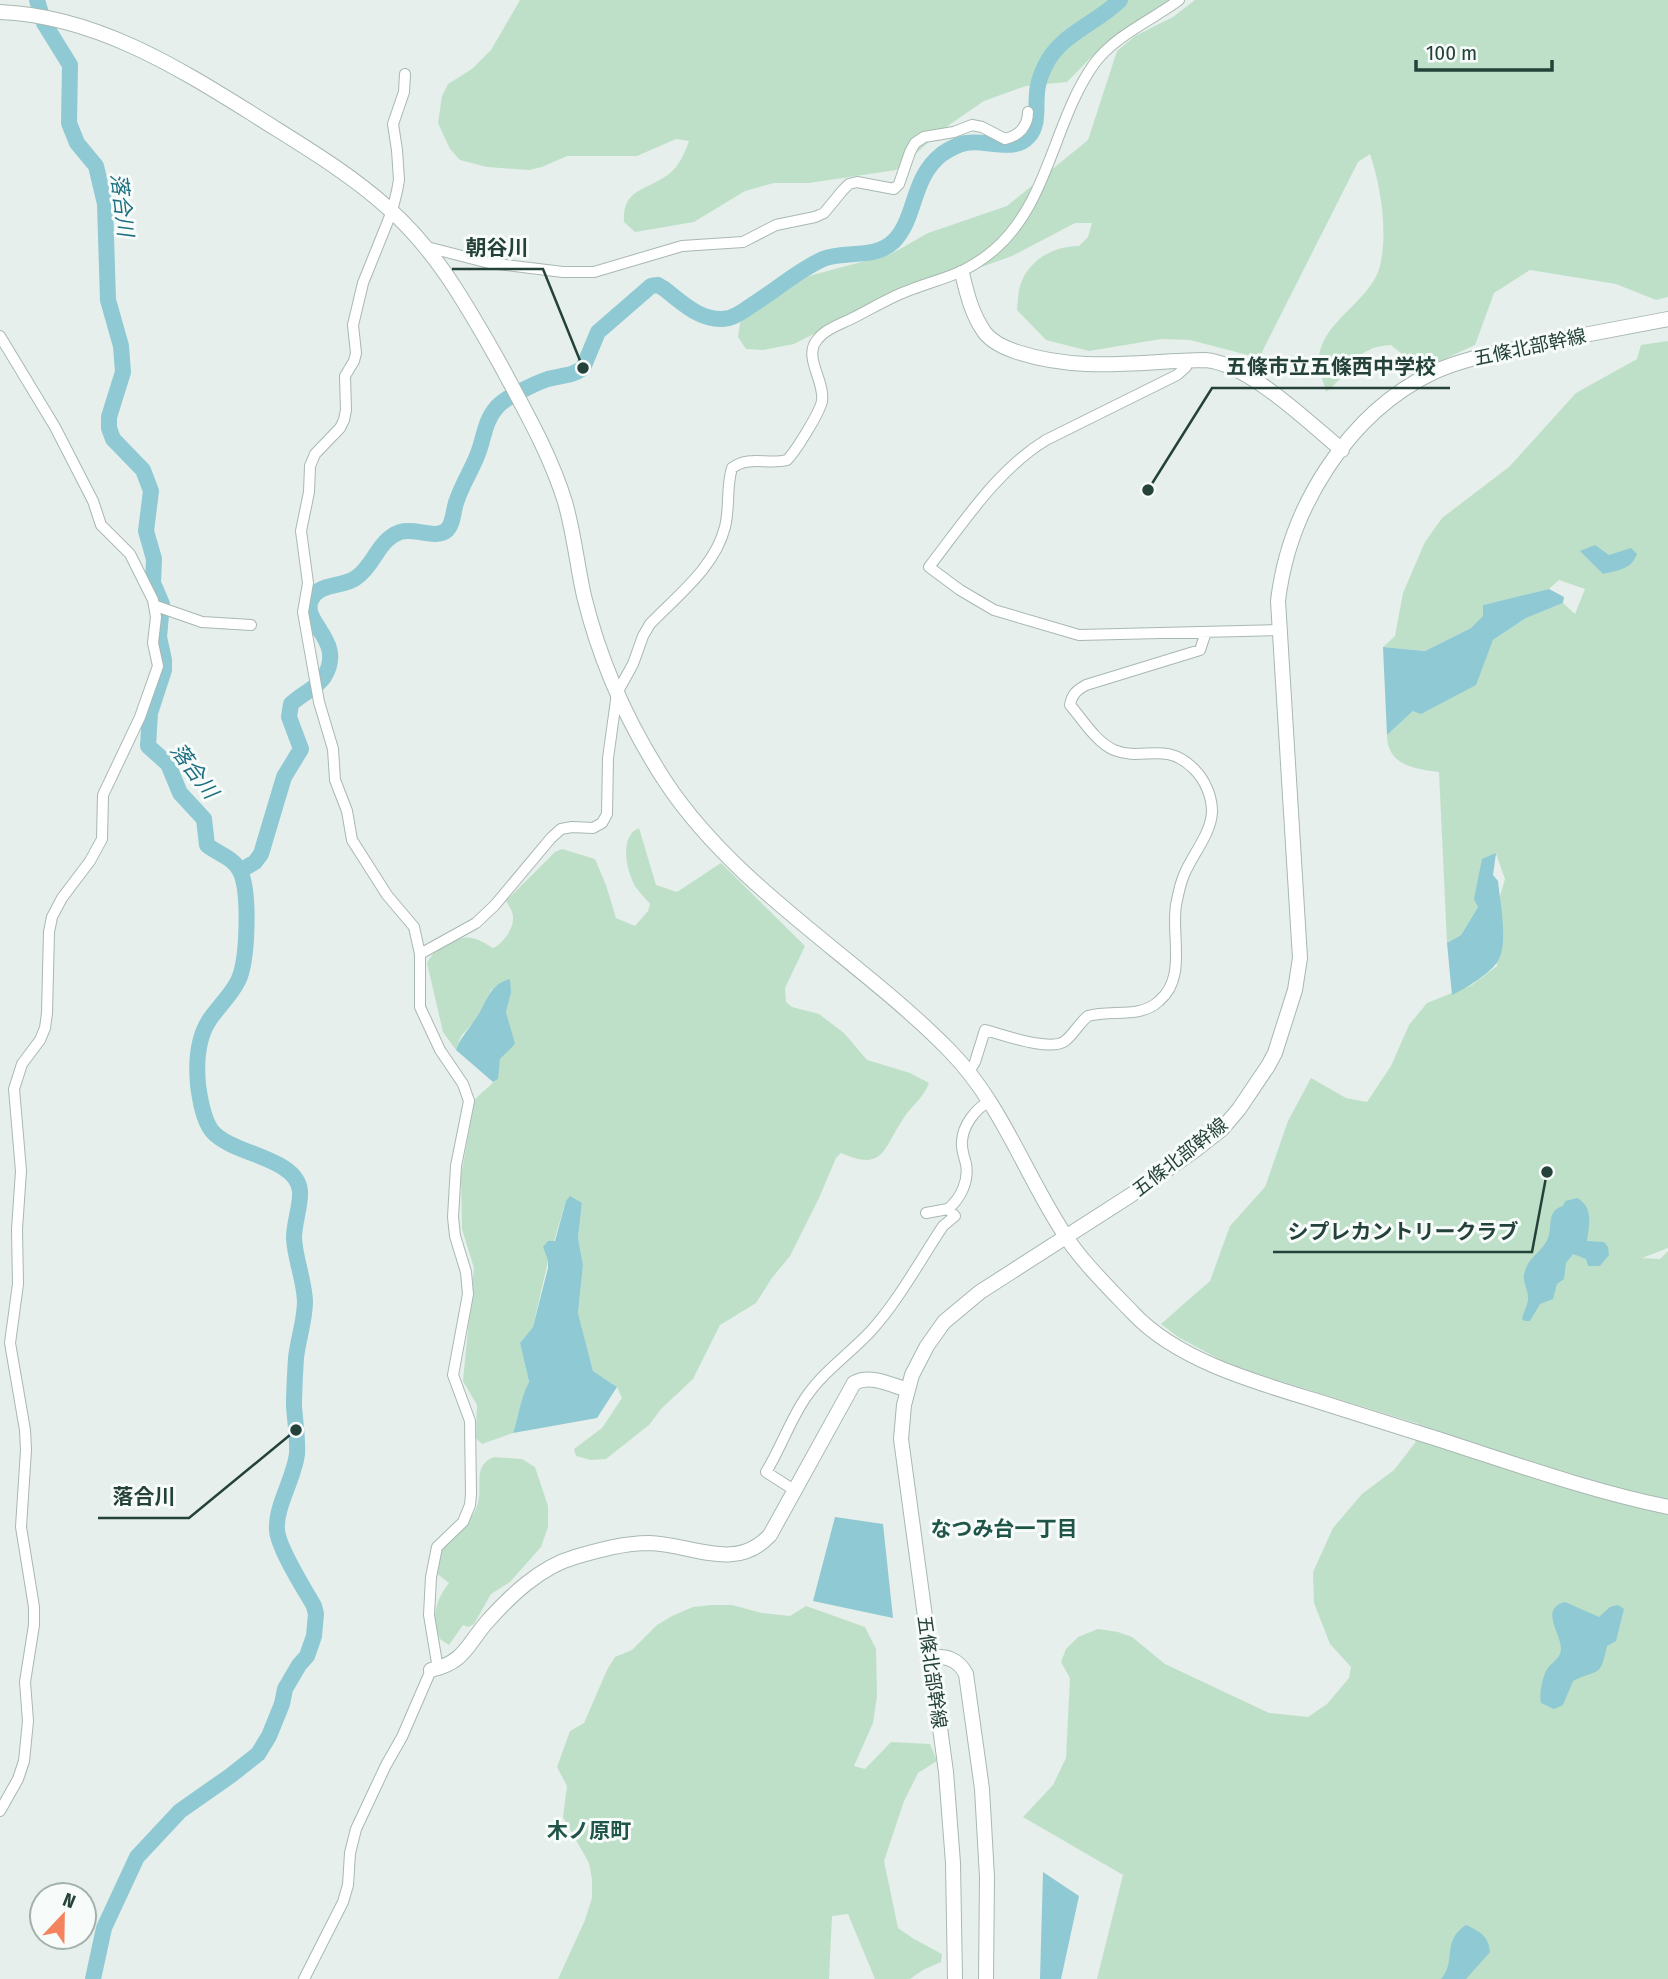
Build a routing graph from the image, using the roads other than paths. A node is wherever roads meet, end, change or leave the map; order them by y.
1 (1179, 0) edge
2 (0, 12) edge
3 (405, 74) dead end
4 (1028, 112) dead end
5 (392, 211) junction
6 (427, 247) junction
7 (962, 273) junction
8 (1668, 319) edge
9 (0, 336) edge
10 (1188, 360) junction
11 (1342, 450) junction
12 (156, 606) junction
13 (251, 625) dead end
14 (1279, 630) junction
15 (1206, 632) junction
16 (617, 694) junction
17 (420, 954) junction
18 (969, 1072) junction
19 (990, 1101) junction
20 (926, 1213) dead end
21 (951, 1213) junction
22 (1065, 1237) junction
23 (908, 1390) junction
24 (794, 1490) junction
25 (1668, 1507) edge
26 (930, 1657) junction
27 (435, 1669) junction
28 (0, 1811) edge
29 (304, 1979) edge
30 (955, 1979) edge
31 (986, 1979) edge

1 - 7 street
2 - 5 street
3 - 5 street
4 - 6 street
5 - 6 street
5 - 17 street
6 - 16 street
7 - 10 street
7 - 16 street
8 - 11 street, 五條北部幹線
9 - 12 street
10 - 11 street
10 - 15 street
11 - 14 street, 五條北部幹線
12 - 13 street
12 - 28 street
14 - 15 street
14 - 22 street, 五條北部幹線
15 - 18 street
16 - 17 street
16 - 18 street
17 - 27 street
18 - 19 street
19 - 21 street
19 - 22 street
20 - 21 street
21 - 24 street
22 - 23 street, 五條北部幹線
22 - 25 street
23 - 24 street
23 - 26 street, 五條北部幹線
24 - 27 street
26 - 30 street, 五條北部幹線
26 - 31 street
27 - 29 street

